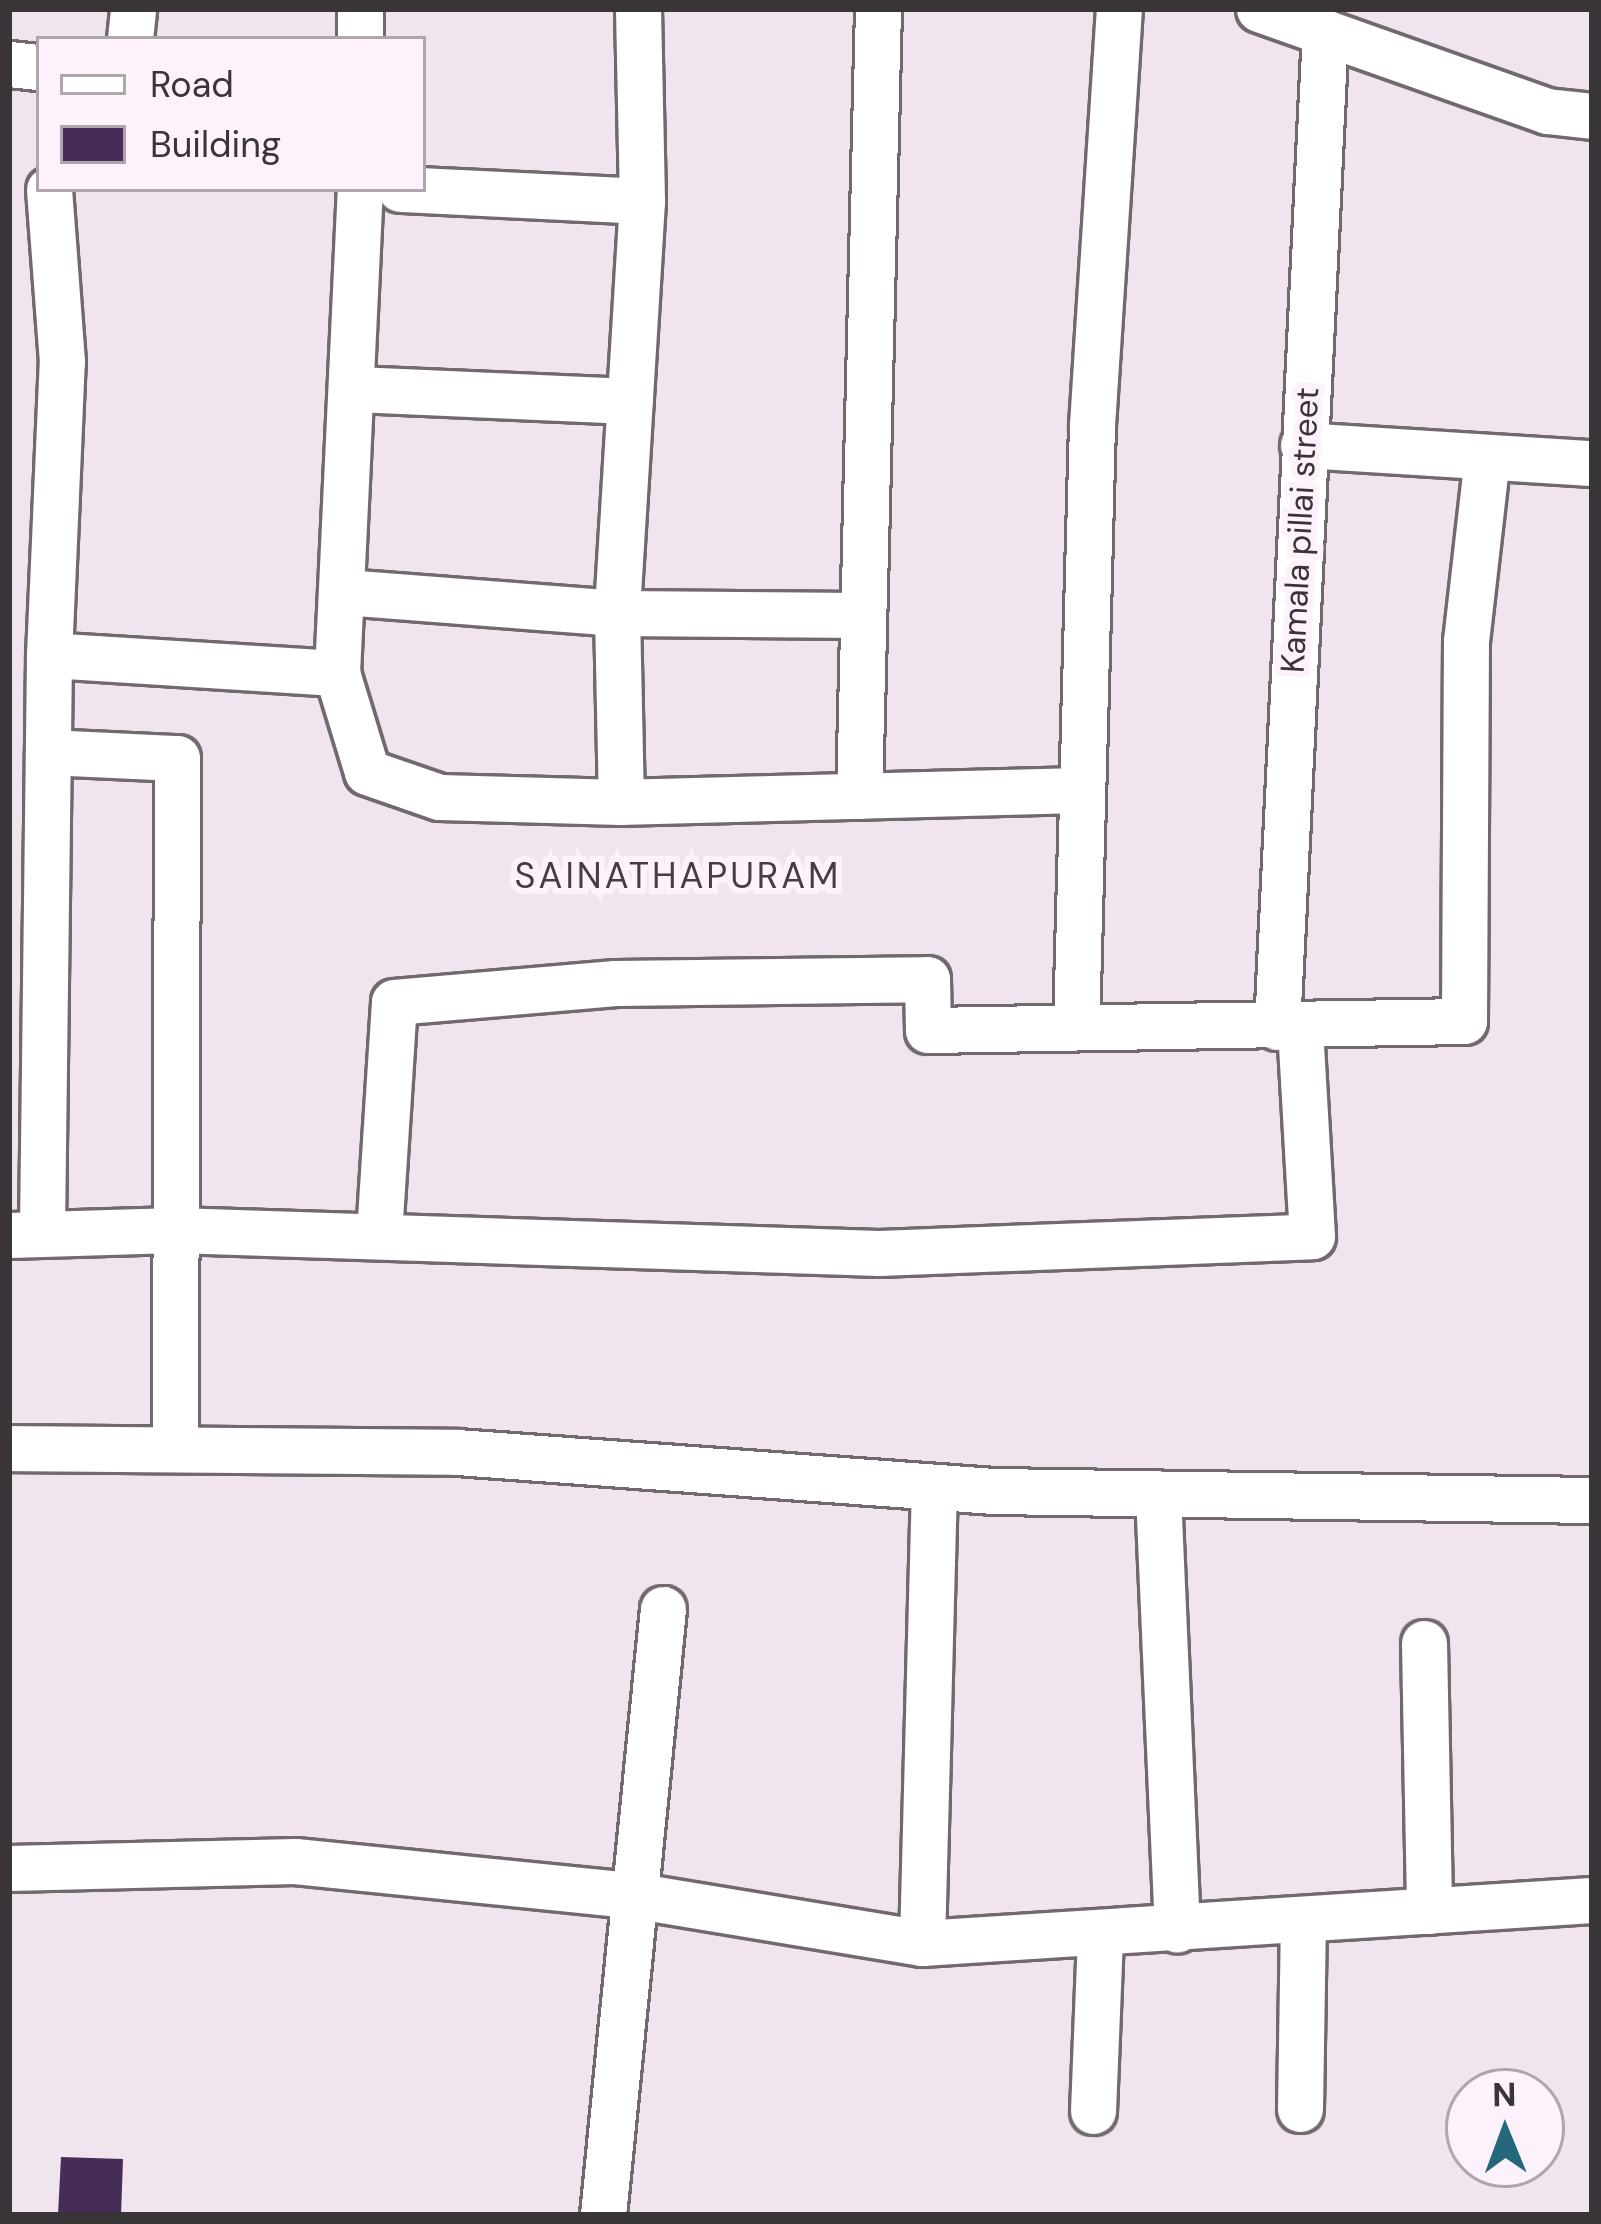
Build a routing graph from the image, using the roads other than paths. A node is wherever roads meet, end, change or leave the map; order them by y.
1 (638, 9) edge
2 (878, 9) edge
3 (1119, 9) edge
4 (1258, 9) edge
5 (1325, 32) junction
6 (1592, 116) edge
7 (426, 190) edge
8 (49, 192) edge
9 (360, 192) edge
10 (642, 201) junction
11 (355, 389) junction
12 (630, 401) junction
13 (1304, 445) junction
14 (1487, 458) junction
15 (1592, 463) edge
16 (344, 592) junction
17 (617, 613) junction
18 (858, 615) junction
19 (36, 641) edge
20 (337, 673) junction
21 (48, 752) junction
22 (1077, 790) junction
23 (859, 796) junction
24 (621, 802) junction
25 (1076, 1027) junction
26 (1289, 1027) junction
27 (175, 1230) junction
28 (26, 1232) edge
29 (379, 1234) junction
30 (9, 1448) edge
31 (175, 1450) junction
32 (934, 1487) junction
33 (1158, 1494) junction
34 (1592, 1500) edge
35 (663, 1609) dead end
36 (1424, 1643) dead end
37 (9, 1868) edge
38 (632, 1895) junction
39 (1592, 1900) edge
40 (1429, 1912) junction
41 (1303, 1921) junction
42 (1177, 1930) junction
43 (1100, 1934) junction
44 (922, 1943) junction
45 (1300, 2109) dead end
46 (1093, 2111) dead end
47 (603, 2215) edge

1 - 10 street
2 - 18 street
3 - 22 street
4 - 5 street
5 - 6 street
5 - 13 street, Kamala pillai street
7 - 10 street
8 - 19 street
9 - 11 street
10 - 12 street
11 - 12 street
11 - 16 street
12 - 17 street
13 - 14 street
13 - 26 street, Kamala pillai street
14 - 15 street
14 - 26 street
16 - 17 street
16 - 20 street
17 - 18 street
17 - 24 street
18 - 23 street
19 - 20 street
19 - 21 street
20 - 24 street
21 - 27 street
21 - 28 street
22 - 23 street
22 - 25 street
23 - 24 street
25 - 26 street
25 - 29 street
26 - 29 street, Kamala pillai street
27 - 28 street
27 - 29 street
27 - 31 street
30 - 31 street
31 - 32 street
32 - 33 street
32 - 44 street
33 - 34 street
33 - 42 street
35 - 38 street
36 - 40 street
37 - 38 street
38 - 44 street
38 - 47 street
39 - 40 street
40 - 41 street
41 - 42 street
41 - 45 street
42 - 43 street
43 - 44 street
43 - 46 street

